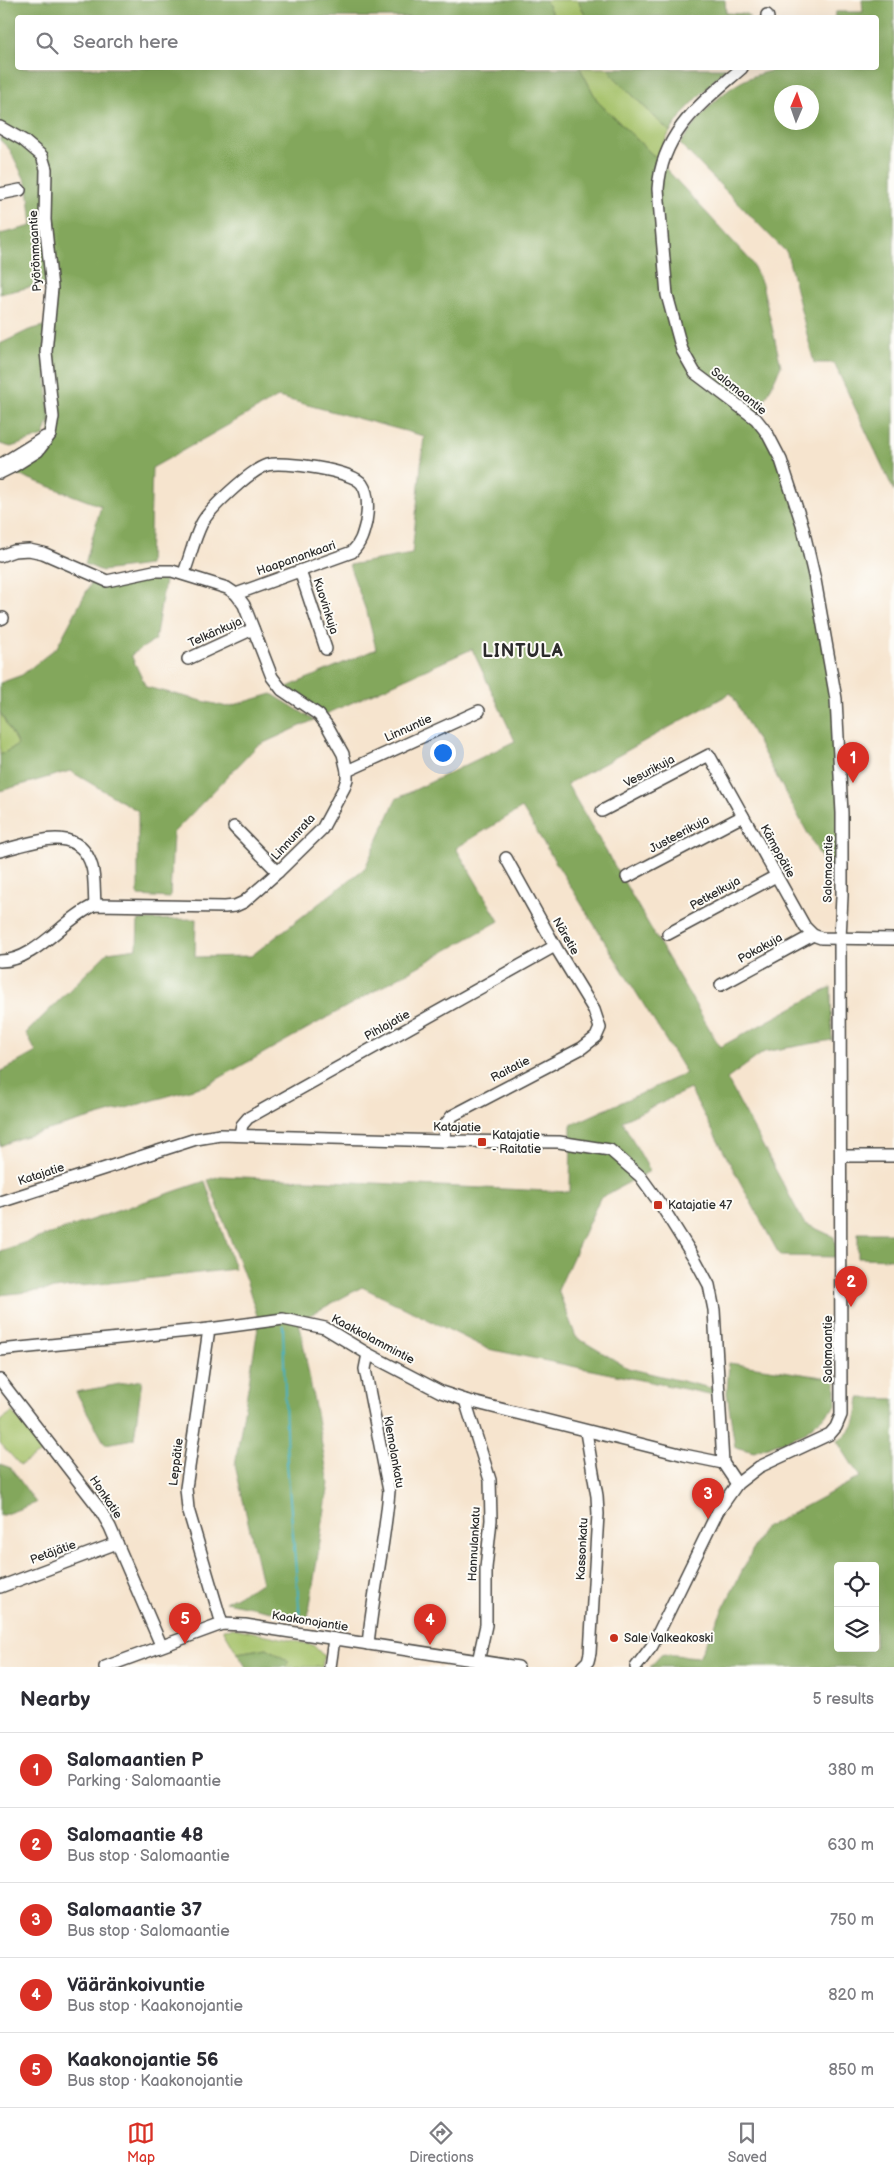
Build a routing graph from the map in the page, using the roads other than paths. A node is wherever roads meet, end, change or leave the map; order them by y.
1 (740, 70) edge
2 (0, 127) edge
3 (20, 190) dead end
4 (0, 194) edge
5 (50, 435) junction
6 (0, 465) edge
7 (0, 473) edge
8 (0, 556) edge
9 (300, 571) junction
10 (184, 573) junction
11 (236, 594) junction
12 (254, 629) junction
13 (326, 649) dead end
14 (188, 659) dead end
15 (479, 711) dead end
16 (709, 755) joint
17 (347, 771) junction
18 (602, 811) dead end
19 (743, 816) junction
20 (234, 827) dead end
21 (0, 851) edge
22 (506, 858) dead end
23 (278, 872) junction
24 (776, 876) junction
25 (627, 877) dead end
26 (95, 905) junction
27 (668, 934) dead end
28 (812, 935) junction
29 (840, 939) junction
30 (894, 939) edge
31 (555, 946) junction
32 (0, 961) edge
33 (721, 985) dead end
34 (600, 1028) joint
35 (240, 1134) junction
36 (444, 1141) junction
37 (841, 1156) junction
38 (894, 1156) edge
39 (0, 1202) edge
40 (209, 1329) junction
41 (0, 1350) edge
42 (368, 1354) junction
43 (0, 1380) edge
44 (465, 1400) junction
45 (586, 1432) junction
46 (723, 1463) junction
47 (737, 1484) junction
48 (116, 1543) junction
49 (0, 1587) edge
50 (222, 1624) junction
51 (334, 1638) junction
52 (368, 1644) junction
53 (162, 1645) junction
54 (478, 1662) junction
55 (104, 1667) edge
56 (330, 1667) edge
57 (518, 1667) edge
58 (582, 1667) edge
59 (636, 1667) edge

1 - 29 street, Salomaantie
2 - 5 street, Pyörönmaantie
3 - 4 street
5 - 6 street
5 - 7 street
8 - 10 street
9 - 10 street, Haapanankaari
9 - 11 street, Haapanankaari
9 - 13 street, Kuovinkuja
10 - 11 street
11 - 12 street
12 - 14 street, Telkänkuja
12 - 17 street
15 - 17 street, Linnuntie
16 - 18 street, Vesurikuja
16 - 19 street, Kämppätie
17 - 23 street, Linnunrata
19 - 24 street, Kämppätie
19 - 25 street, Justeerikuja
20 - 23 street
21 - 26 street
22 - 31 street, Näretie
23 - 26 street, Linnunrata
24 - 27 street, Petkelkuja
24 - 28 street, Kämppätie
26 - 32 street
28 - 29 street
28 - 33 street, Pokakuja
29 - 30 street
29 - 37 street, Salomaantie
31 - 34 street, Näretie
31 - 35 street, Pihlajatie
34 - 36 street, Raitatie
35 - 36 street, Katajatie
35 - 39 street, Katajatie
36 - 46 street, Katajatie
37 - 38 street
37 - 47 street, Salomaantie
40 - 41 street, Kaakkolammintie
40 - 42 street, Kaakkolammintie
40 - 50 street, Leppätie
42 - 44 street, Kaakkolammintie
42 - 52 street, Klemolankatu
43 - 48 street, Honkatie
44 - 45 street, Kaakkolammintie
44 - 54 street, Hannulankatu
45 - 46 street, Kaakkolammintie
45 - 58 street, Kassonkatu
46 - 47 street
47 - 59 street, Salomaantie
48 - 49 street, Petäjätie
48 - 53 street, Honkatie
50 - 51 street, Kaakonojantie
50 - 53 street, Kaakonojantie
51 - 52 street, Kaakonojantie
51 - 56 street
52 - 54 street, Kaakonojantie
53 - 55 street, Kaakonojantie
54 - 57 street, Kaakonojantie

